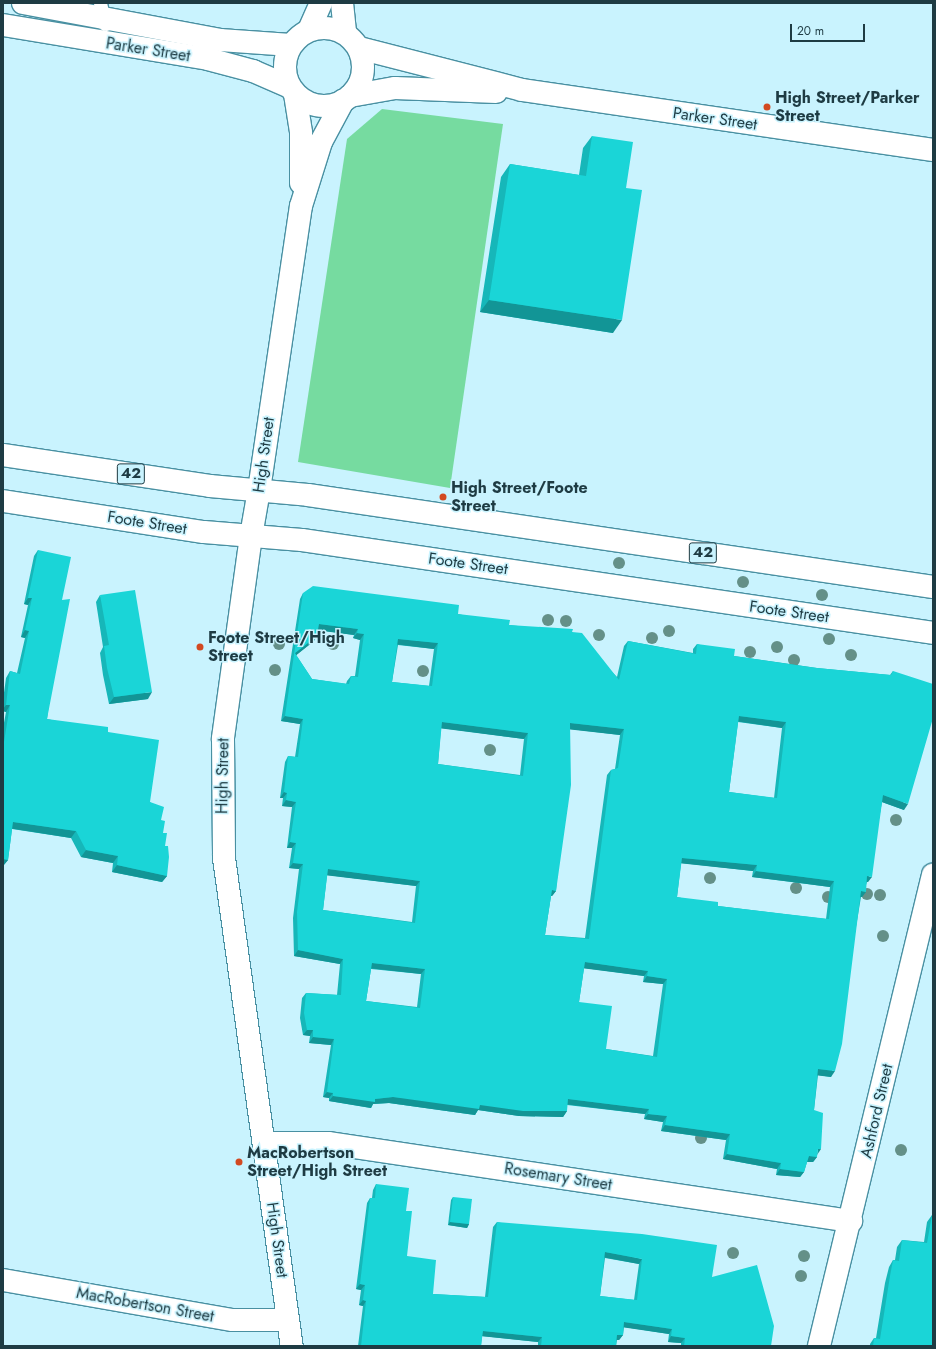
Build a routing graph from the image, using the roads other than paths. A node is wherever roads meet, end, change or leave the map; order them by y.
1 (24, 3) edge
2 (321, 3) edge
3 (342, 3) edge
4 (102, 10) edge
5 (3, 25) edge
6 (309, 30) junction
7 (352, 40) junction
8 (108, 43) junction
9 (291, 45) junction
10 (293, 90) junction
11 (522, 90) junction
12 (346, 98) junction
13 (933, 150) edge
14 (301, 206) junction
15 (3, 455) edge
16 (259, 490) junction
17 (3, 501) edge
18 (251, 536) junction
19 (933, 587) edge
20 (933, 633) edge
21 (933, 875) edge
22 (264, 1142) junction
23 (851, 1221) junction
24 (3, 1280) edge
25 (288, 1320) junction
26 (292, 1346) edge
27 (819, 1346) edge

1 - 4 main road, Parker Street
2 - 6 main road
3 - 7 main road
4 - 8 lane
4 - 9 main road, Parker Street
5 - 8 main road, Parker Street
6 - 7 main road
6 - 9 main road
7 - 11 main road, Parker Street
7 - 12 main road
8 - 10 main road, Parker Street
9 - 10 main road
10 - 12 main road
10 - 14 main road, High Street
11 - 12 main road, Parker Street
11 - 13 main road, Parker Street
12 - 14 main road, High Street
14 - 16 main road, High Street
15 - 16 main road, 42
16 - 18 main road, High Street
16 - 19 main road, 42
17 - 18 main road, Foote Street
18 - 20 main road, Foote Street
18 - 22 main road, High Street
21 - 23 main road, Ashford Street
22 - 23 main road, Rosemary Street
22 - 25 main road, High Street
23 - 27 main road, Ashford Street
24 - 25 main road, MacRobertson Street
25 - 26 main road, High Street

